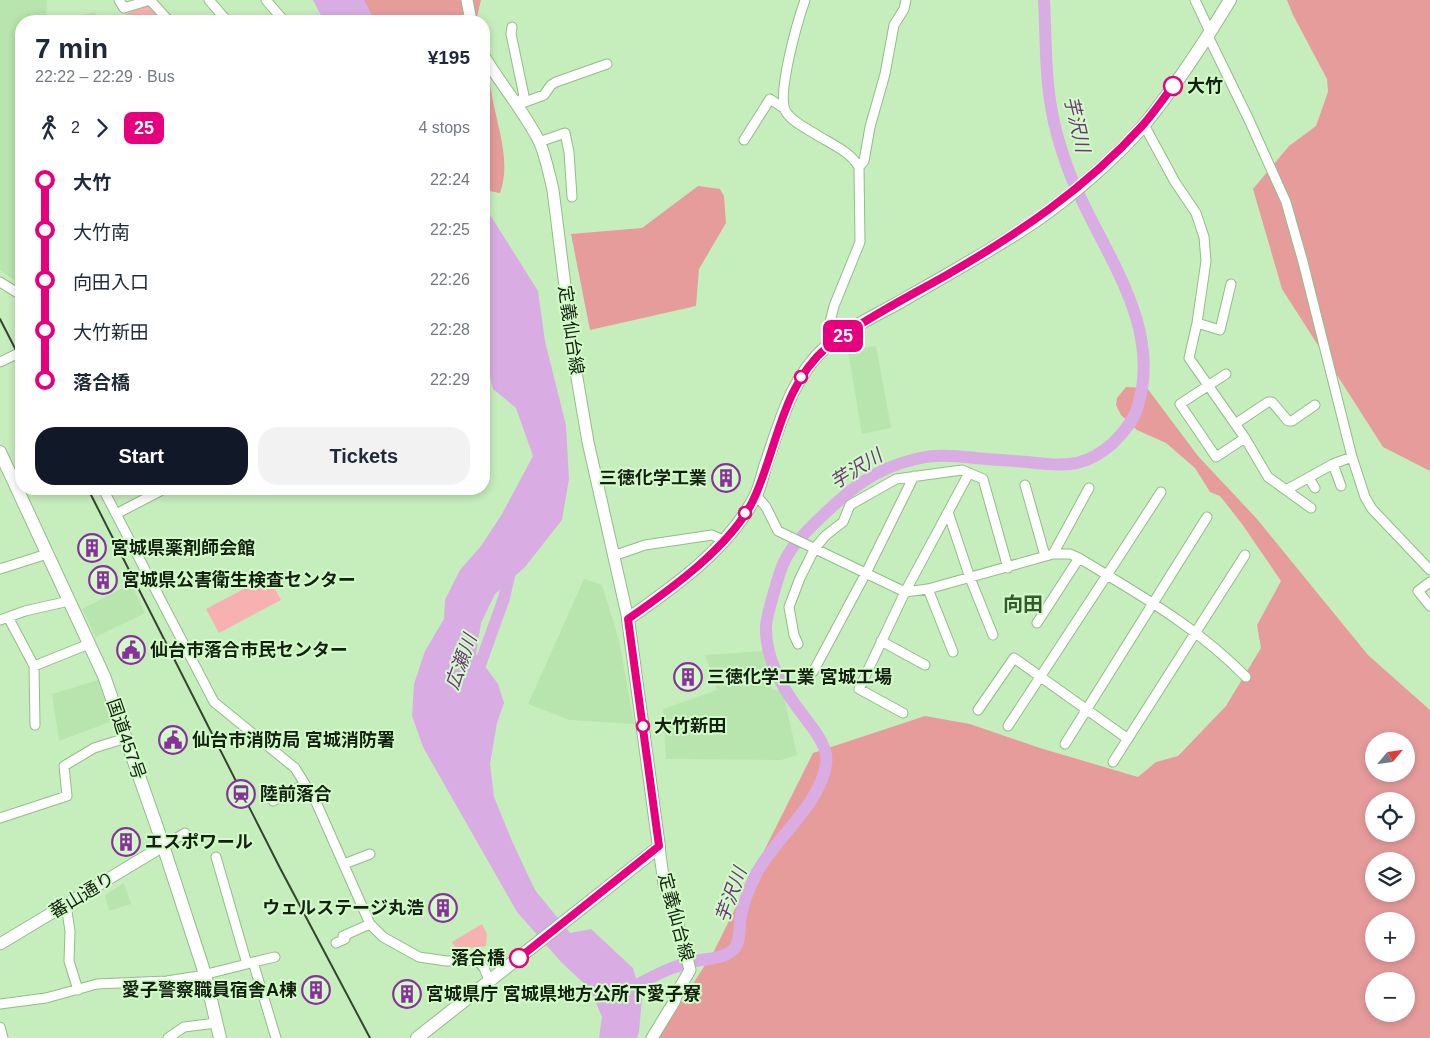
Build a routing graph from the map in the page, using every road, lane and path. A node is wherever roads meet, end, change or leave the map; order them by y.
1 (119, 0) edge
2 (209, 0) edge
3 (266, 0) edge
4 (467, 0) edge
5 (806, 0) edge
6 (906, 0) edge
7 (1195, 0) edge
8 (1230, 0) edge
9 (163, 15) edge
10 (222, 15) edge
11 (279, 15) edge
12 (470, 15) edge
13 (512, 27) dead end
14 (1209, 34) junction
15 (607, 64) dead end
16 (490, 66) edge
17 (517, 105) junction
18 (785, 109) junction
19 (1144, 125) junction
20 (744, 140) dead end
21 (539, 142) junction
22 (859, 167) junction
23 (572, 197) dead end
24 (0, 282) edge
25 (1231, 284) dead end
26 (15, 291) edge
27 (1198, 323) junction
28 (827, 346) junction
29 (15, 355) edge
30 (0, 362) edge
31 (1226, 374) dead end
32 (1209, 385) junction
33 (1315, 405) dead end
34 (1235, 424) junction
35 (1245, 438) junction
36 (1, 457) edge
37 (1352, 457) junction
38 (1333, 464) junction
39 (969, 473) junction
40 (914, 476) junction
41 (1309, 478) junction
42 (1025, 485) dead end
43 (1340, 486) dead end
44 (15, 487) edge
45 (1089, 488) dead end
46 (1315, 488) dead end
47 (1286, 490) junction
48 (1161, 492) dead end
49 (19, 495) edge
50 (106, 495) edge
51 (152, 495) edge
52 (756, 496) junction
53 (1311, 508) dead end
54 (948, 512) junction
55 (116, 514) junction
56 (1207, 517) dead end
57 (725, 541) junction
58 (813, 548) junction
59 (47, 554) junction
60 (1049, 555) junction
61 (613, 556) junction
62 (1245, 556) dead end
63 (1079, 558) junction
64 (1008, 568) junction
65 (0, 569) edge
66 (1430, 570) edge
67 (866, 573) junction
68 (1107, 575) junction
69 (970, 578) junction
70 (1430, 582) edge
71 (928, 589) junction
72 (905, 592) junction
73 (69, 601) junction
74 (1153, 603) junction
75 (1430, 606) edge
76 (4, 618) edge
77 (628, 619) junction
78 (1037, 623) dead end
79 (1196, 632) junction
80 (993, 635) dead end
81 (881, 641) junction
82 (89, 644) junction
83 (798, 644) dead end
84 (953, 652) dead end
85 (925, 665) dead end
86 (34, 666) junction
87 (814, 672) dead end
88 (1040, 676) junction
89 (1246, 677) dead end
90 (978, 710) dead end
91 (1086, 710) junction
92 (903, 713) dead end
93 (35, 725) dead end
94 (1008, 726) dead end
95 (126, 738) junction
96 (1128, 739) junction
97 (1065, 744) dead end
98 (1113, 762) dead end
99 (306, 784) junction
100 (273, 801) dead end
101 (0, 818) edge
102 (185, 833) dead end
103 (163, 846) junction
104 (659, 846) junction
105 (370, 854) dead end
106 (216, 857) dead end
107 (344, 864) junction
108 (66, 905) junction
109 (370, 924) junction
110 (336, 943) dead end
111 (0, 944) edge
112 (275, 957) dead end
113 (250, 963) junction
114 (205, 974) junction
115 (489, 980) junction
116 (78, 990) junction
117 (0, 1004) edge
118 (216, 1022) junction
119 (0, 1027) edge
120 (4, 1038) edge
121 (168, 1038) edge
122 (220, 1038) edge
123 (276, 1038) edge
124 (417, 1038) edge
125 (652, 1038) edge

1 - 9 street
2 - 10 street
3 - 11 street
4 - 12 main road
5 - 18 street
6 - 22 street
7 - 14 street
8 - 14 highway
13 - 17 street
14 - 19 highway
14 - 37 street
15 - 17 street
16 - 17 main road, 定義仙台線
17 - 21 main road, 定義仙台線
18 - 20 street
18 - 22 street
19 - 27 street
19 - 28 highway
21 - 23 street
21 - 61 main road, 定義仙台線
22 - 28 street
24 - 26 street
25 - 27 street
27 - 32 street
28 - 52 highway
29 - 30 street
31 - 32 street
32 - 34 street
32 - 35 street
33 - 34 street
34 - 35 street
35 - 47 street
36 - 44 highway, 国道457号
37 - 38 street
37 - 66 street
38 - 41 street
38 - 43 street
39 - 40 street
39 - 54 street
39 - 64 street
40 - 58 street
40 - 67 street
41 - 46 street
41 - 47 street
42 - 60 street
45 - 60 street
47 - 53 street
48 - 68 street
49 - 59 highway, 国道457号
50 - 55 street
51 - 55 street
52 - 57 highway
52 - 58 street
54 - 69 street
54 - 72 street
55 - 99 street
56 - 74 street
57 - 61 street
57 - 77 highway
58 - 67 street
58 - 83 street
59 - 65 street
59 - 73 highway, 国道457号
60 - 63 street
60 - 64 street
61 - 77 main road, 定義仙台線
62 - 79 street
63 - 68 street
63 - 78 street
64 - 69 street
67 - 72 street
67 - 87 street
68 - 74 street
68 - 88 street
69 - 71 street
69 - 80 street
70 - 75 street
71 - 72 street
71 - 84 street
72 - 81 street
73 - 76 street
73 - 82 highway, 国道457号
74 - 79 street
74 - 91 street
76 - 86 street
77 - 104 highway
79 - 89 street
79 - 96 street
81 - 85 street
81 - 92 street
82 - 86 street
82 - 95 highway, 国道457号
86 - 93 street
88 - 90 street
88 - 91 street
88 - 94 street
91 - 96 street
91 - 97 street
95 - 101 street
95 - 103 highway, 国道457号
96 - 98 street
99 - 100 street
99 - 107 street
102 - 103 street
103 - 108 main road, 蕃山通り
103 - 114 highway, 国道457号
104 - 115 highway
104 - 125 main road, 定義仙台線
105 - 107 street
106 - 113 street
107 - 109 street
108 - 111 main road, 蕃山通り
108 - 116 street
109 - 110 street
109 - 115 street
112 - 113 street
113 - 114 street
113 - 123 street
114 - 116 street
114 - 118 highway, 国道457号
115 - 124 highway
116 - 117 street
118 - 121 street
118 - 122 highway, 国道457号
119 - 120 street

